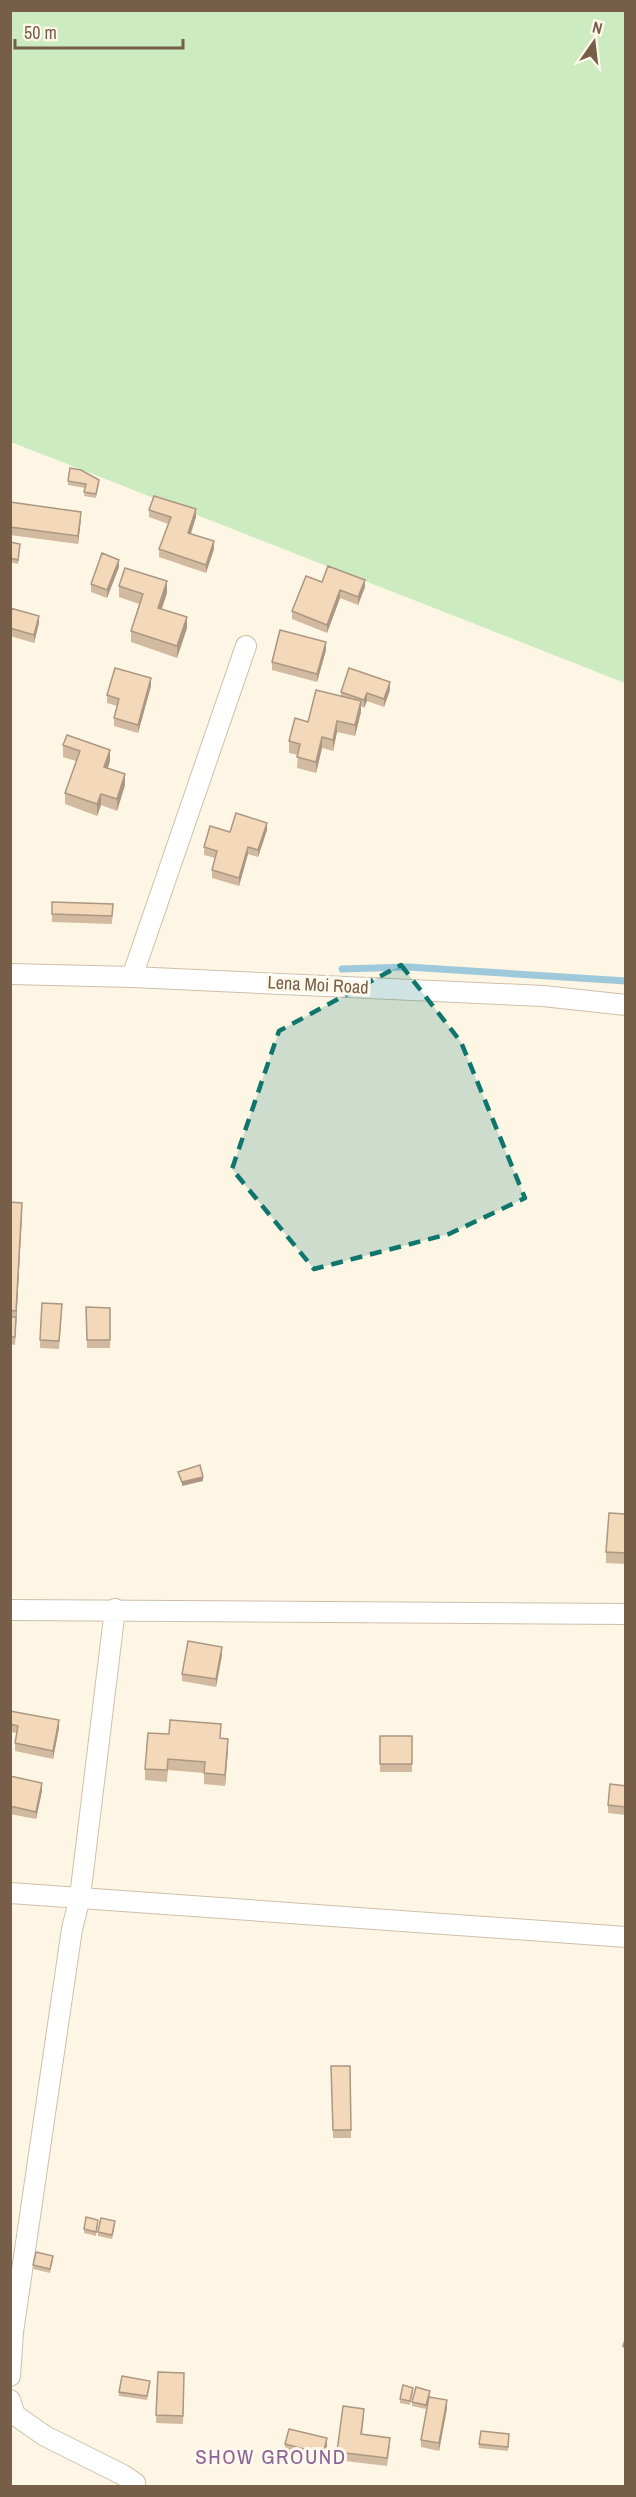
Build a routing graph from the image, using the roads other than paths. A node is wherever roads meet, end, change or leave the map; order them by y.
1 (246, 646) dead end
2 (10, 974) edge
3 (132, 977) junction
4 (626, 1005) edge
5 (115, 1609) junction
6 (10, 1610) edge
7 (626, 1614) edge
8 (10, 1893) edge
9 (80, 1897) junction
10 (626, 1937) edge
11 (10, 2376) edge
12 (10, 2400) edge
13 (135, 2487) edge

1 - 3 street
2 - 3 street, Lena Moi Road
3 - 4 street, Lena Moi Road
5 - 6 street
5 - 7 street
5 - 9 street
8 - 9 street
9 - 10 street
9 - 11 street
12 - 13 street

